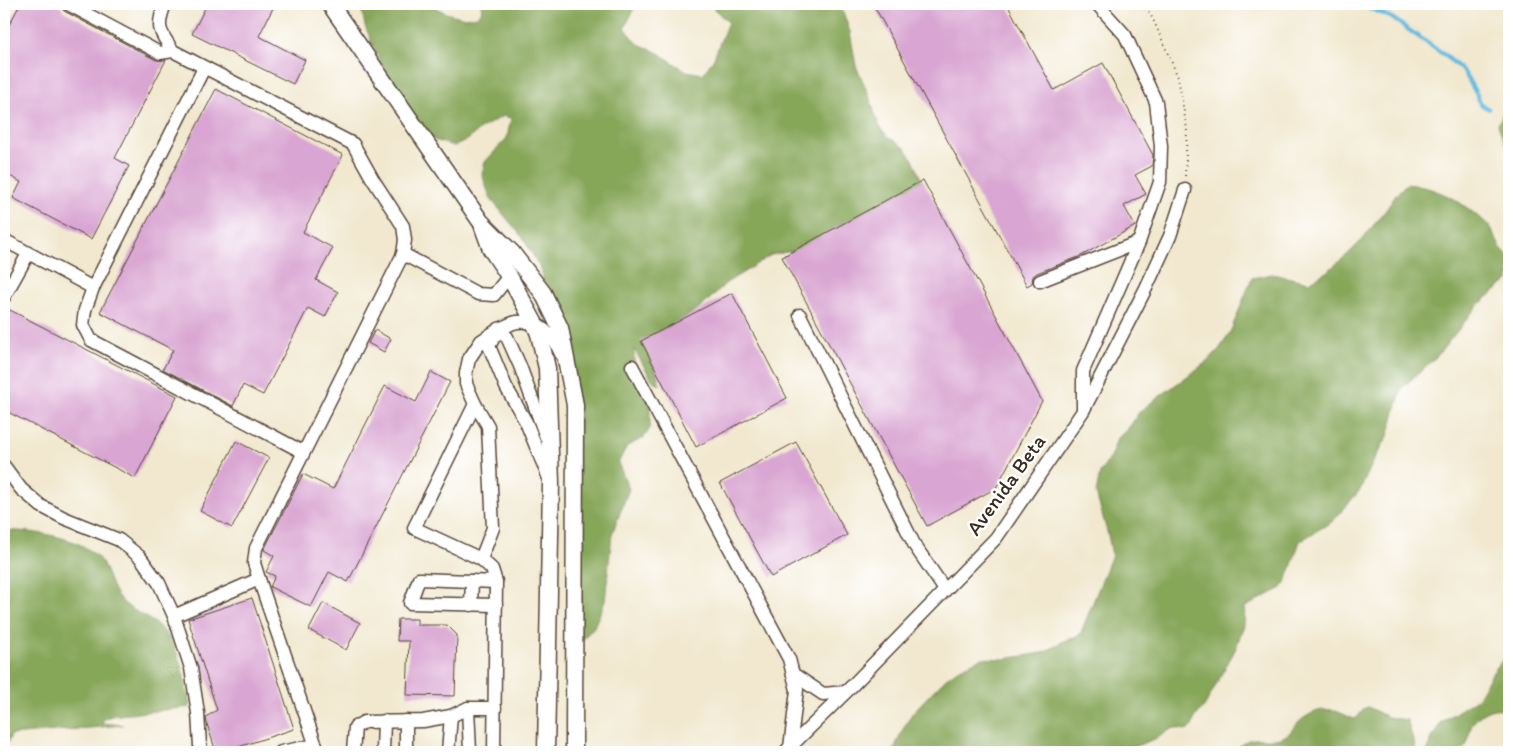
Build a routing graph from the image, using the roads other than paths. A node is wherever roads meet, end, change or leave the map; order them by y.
1 (68, 4) edge
2 (165, 4) edge
3 (330, 4) edge
4 (1097, 4) edge
5 (173, 51) junction
6 (204, 68) junction
7 (1184, 190) road end
8 (481, 222) junction
9 (4, 240) edge
10 (1139, 242) junction
11 (28, 254) junction
12 (403, 254) junction
13 (509, 276) junction
14 (1040, 282) dead end
15 (93, 288) junction
16 (4, 298) edge
17 (800, 315) dead end
18 (534, 322) junction
19 (499, 329) junction
20 (632, 366) dead end
21 (570, 378) junction
22 (475, 404) junction
23 (1083, 411) junction
24 (551, 449) junction
25 (304, 452) junction
26 (4, 466) edge
27 (551, 483) junction
28 (481, 559) junction
29 (259, 579) junction
30 (472, 581) junction
31 (496, 582) junction
32 (945, 590) junction
33 (471, 605) junction
34 (496, 606) junction
35 (174, 616) junction
36 (793, 674) junction
37 (846, 692) junction
38 (468, 708) junction
39 (495, 708) junction
40 (451, 716) junction
41 (406, 720) junction
42 (384, 721) junction
43 (317, 749) edge
44 (787, 750) edge
45 (202, 752) edge
46 (281, 752) edge
47 (354, 752) edge
48 (383, 752) edge
49 (406, 752) edge
50 (448, 752) edge
51 (470, 752) edge
52 (494, 752) edge
53 (546, 752) edge
54 (574, 752) edge

1 - 5 street
2 - 5 street
3 - 8 main road
4 - 10 street
5 - 6 street
6 - 12 street
6 - 15 street
7 - 23 street, Avenida Beta
8 - 13 main road
8 - 21 main road
9 - 11 street
10 - 14 street
10 - 23 street
11 - 15 street
11 - 16 street
12 - 13 street
12 - 25 street
13 - 18 main road
15 - 25 street
17 - 32 street
18 - 19 street
18 - 21 street
18 - 24 main road
19 - 22 street
19 - 24 street
19 - 27 street
20 - 36 street
21 - 54 main road
22 - 28 street
22 - 28 street
23 - 32 street, Avenida Beta
24 - 27 main road
25 - 29 street
26 - 35 street
27 - 53 main road
28 - 31 street
29 - 35 street
29 - 43 street
30 - 31 street
30 - 33 street
30 - 33 street
31 - 34 street
32 - 37 street, Avenida Beta
33 - 34 street
34 - 39 street
35 - 45 street
36 - 37 street
36 - 44 street
37 - 44 street, Avenida Beta
38 - 39 street
38 - 40 street
38 - 51 street
39 - 52 street
40 - 41 street
40 - 50 street
41 - 42 street
41 - 49 street
42 - 47 street
42 - 48 street
43 - 46 street

